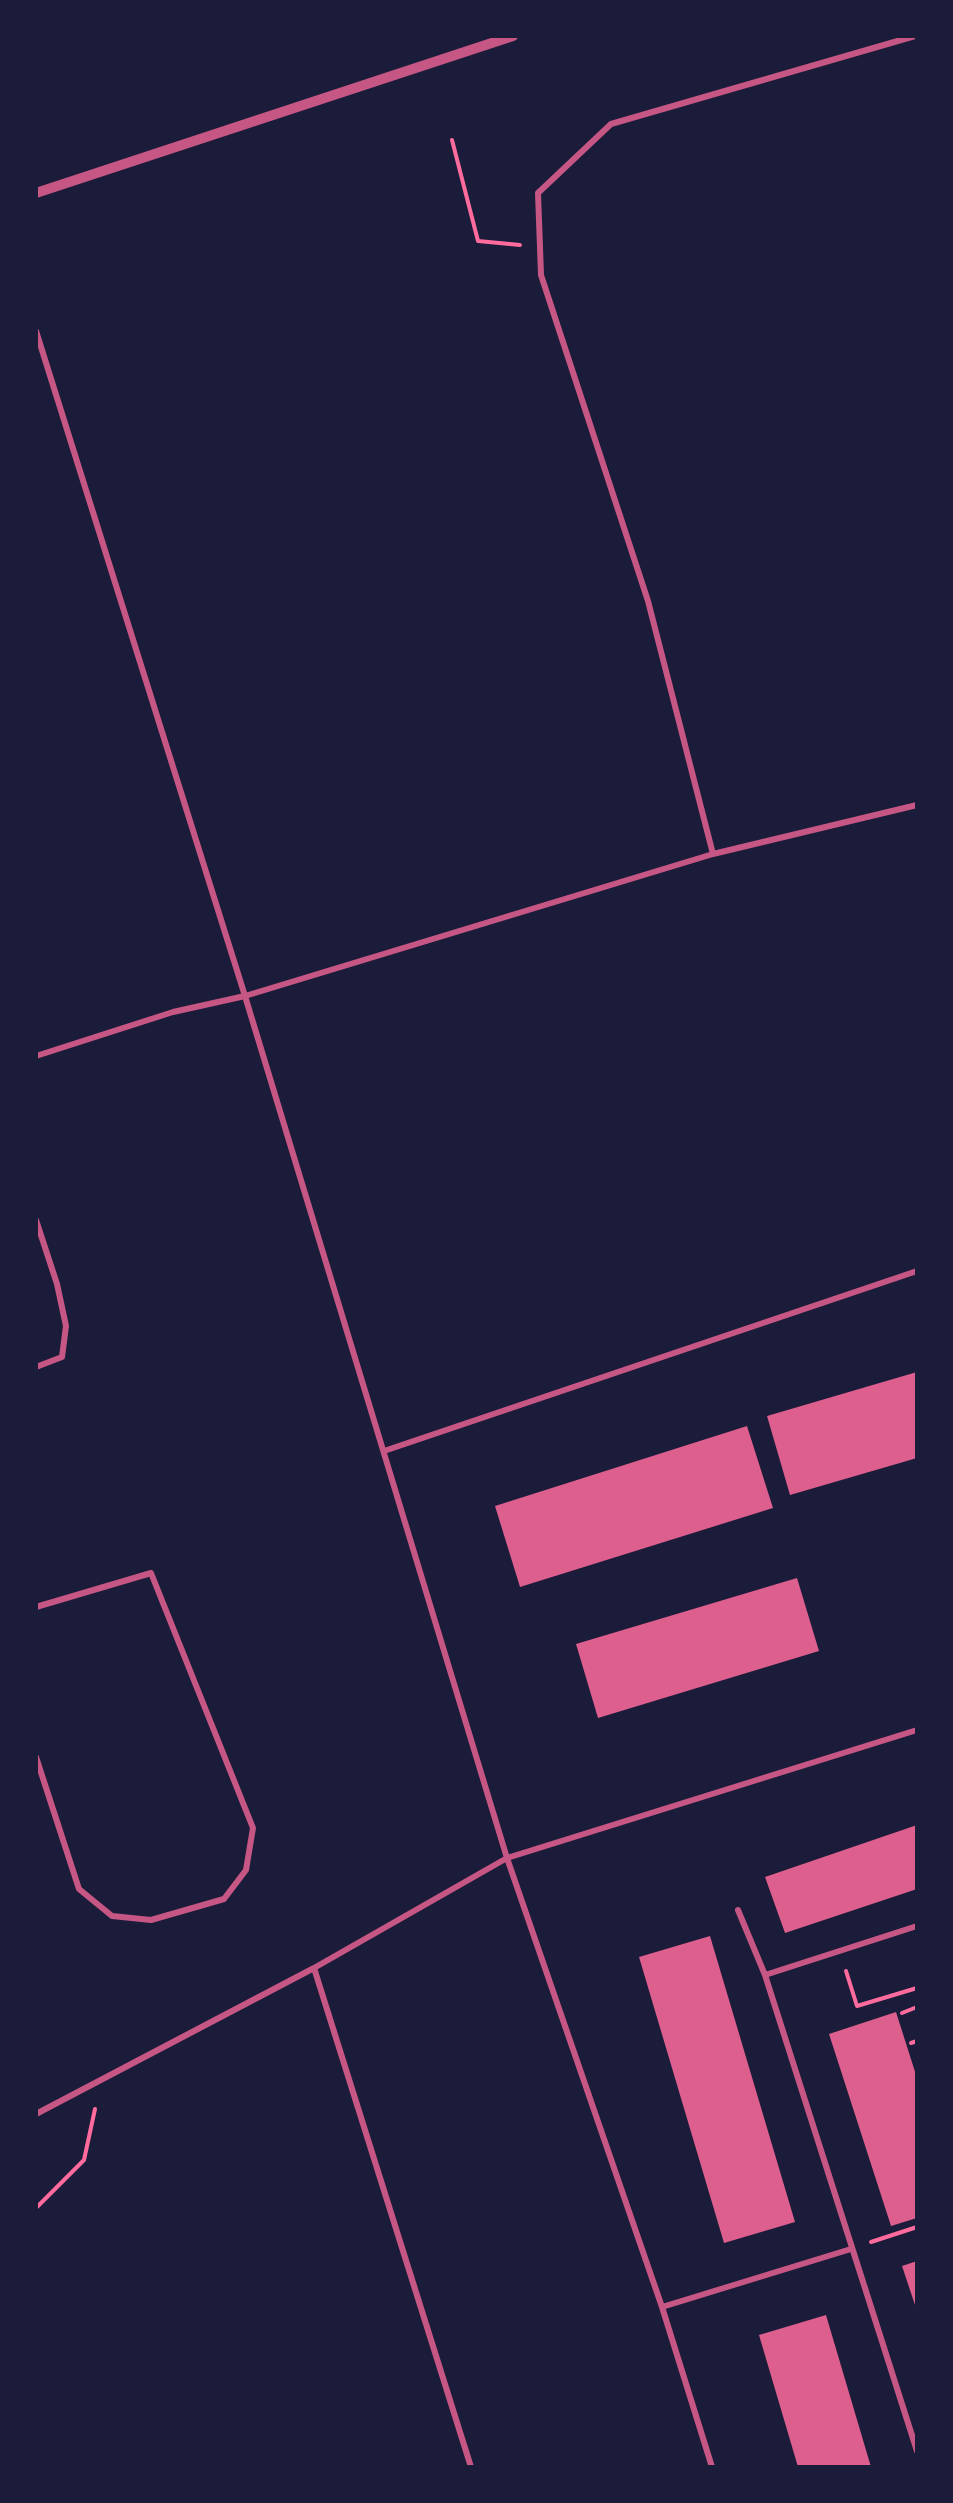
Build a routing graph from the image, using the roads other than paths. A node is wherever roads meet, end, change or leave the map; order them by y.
1 (513, 36) edge
2 (915, 36) edge
3 (36, 194) edge
4 (36, 331) edge
5 (917, 805) edge
6 (713, 854) junction
7 (245, 996) junction
8 (36, 1056) edge
9 (36, 1220) edge
10 (917, 1271) edge
11 (36, 1367) edge
12 (384, 1451) junction
13 (36, 1607) edge
14 (917, 1730) edge
15 (36, 1757) edge
16 (507, 1858) junction
17 (738, 1910) dead end
18 (917, 1926) edge
19 (314, 1968) junction
20 (765, 1975) junction
21 (36, 2114) edge
22 (851, 2249) junction
23 (662, 2307) junction
24 (917, 2451) edge
25 (471, 2467) edge
26 (712, 2467) edge

1 - 3 street
2 - 6 street
4 - 7 street
5 - 6 street
6 - 7 street
7 - 8 street
7 - 12 street
9 - 11 street
10 - 12 street
12 - 16 street
13 - 15 street
14 - 16 street
16 - 19 street
16 - 23 street
17 - 20 street
18 - 20 street
19 - 21 street
19 - 25 street
20 - 22 street
22 - 23 street
22 - 24 street
23 - 26 street

